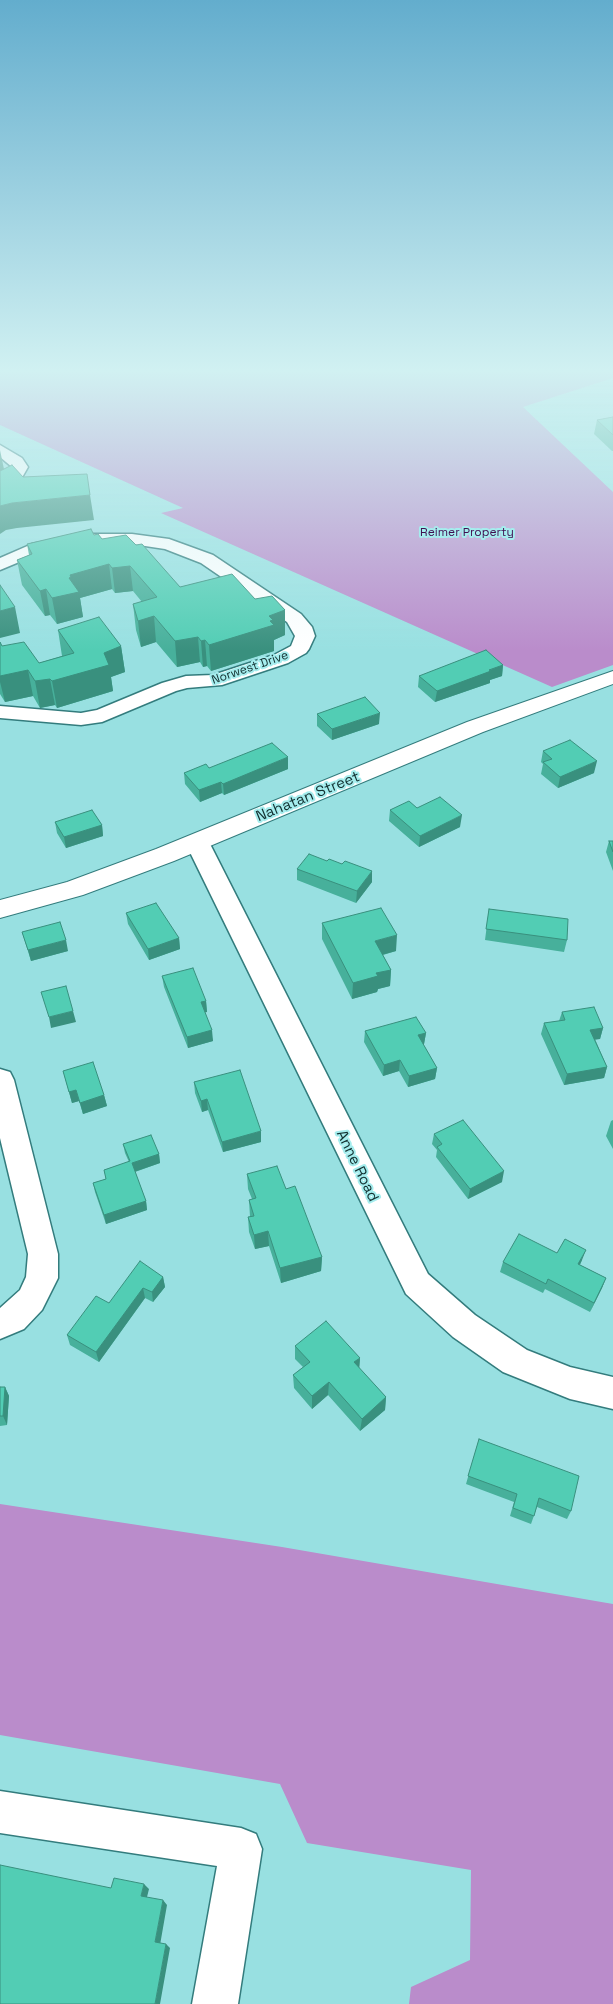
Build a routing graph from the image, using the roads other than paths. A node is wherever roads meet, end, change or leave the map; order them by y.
1 (18, 465) edge
2 (0, 484) edge
3 (0, 565) edge
4 (613, 677) edge
5 (0, 712) edge
6 (197, 842) junction
7 (0, 908) edge
8 (0, 1080) edge
9 (0, 1324) edge
10 (613, 1392) edge
11 (0, 1812) edge
12 (215, 2004) edge

1 - 2 street
3 - 5 street, Norwest Drive
4 - 6 main road, Nahatan Street
6 - 7 main road, Nahatan Street
6 - 10 street, Anne Road
8 - 9 street
11 - 12 street

